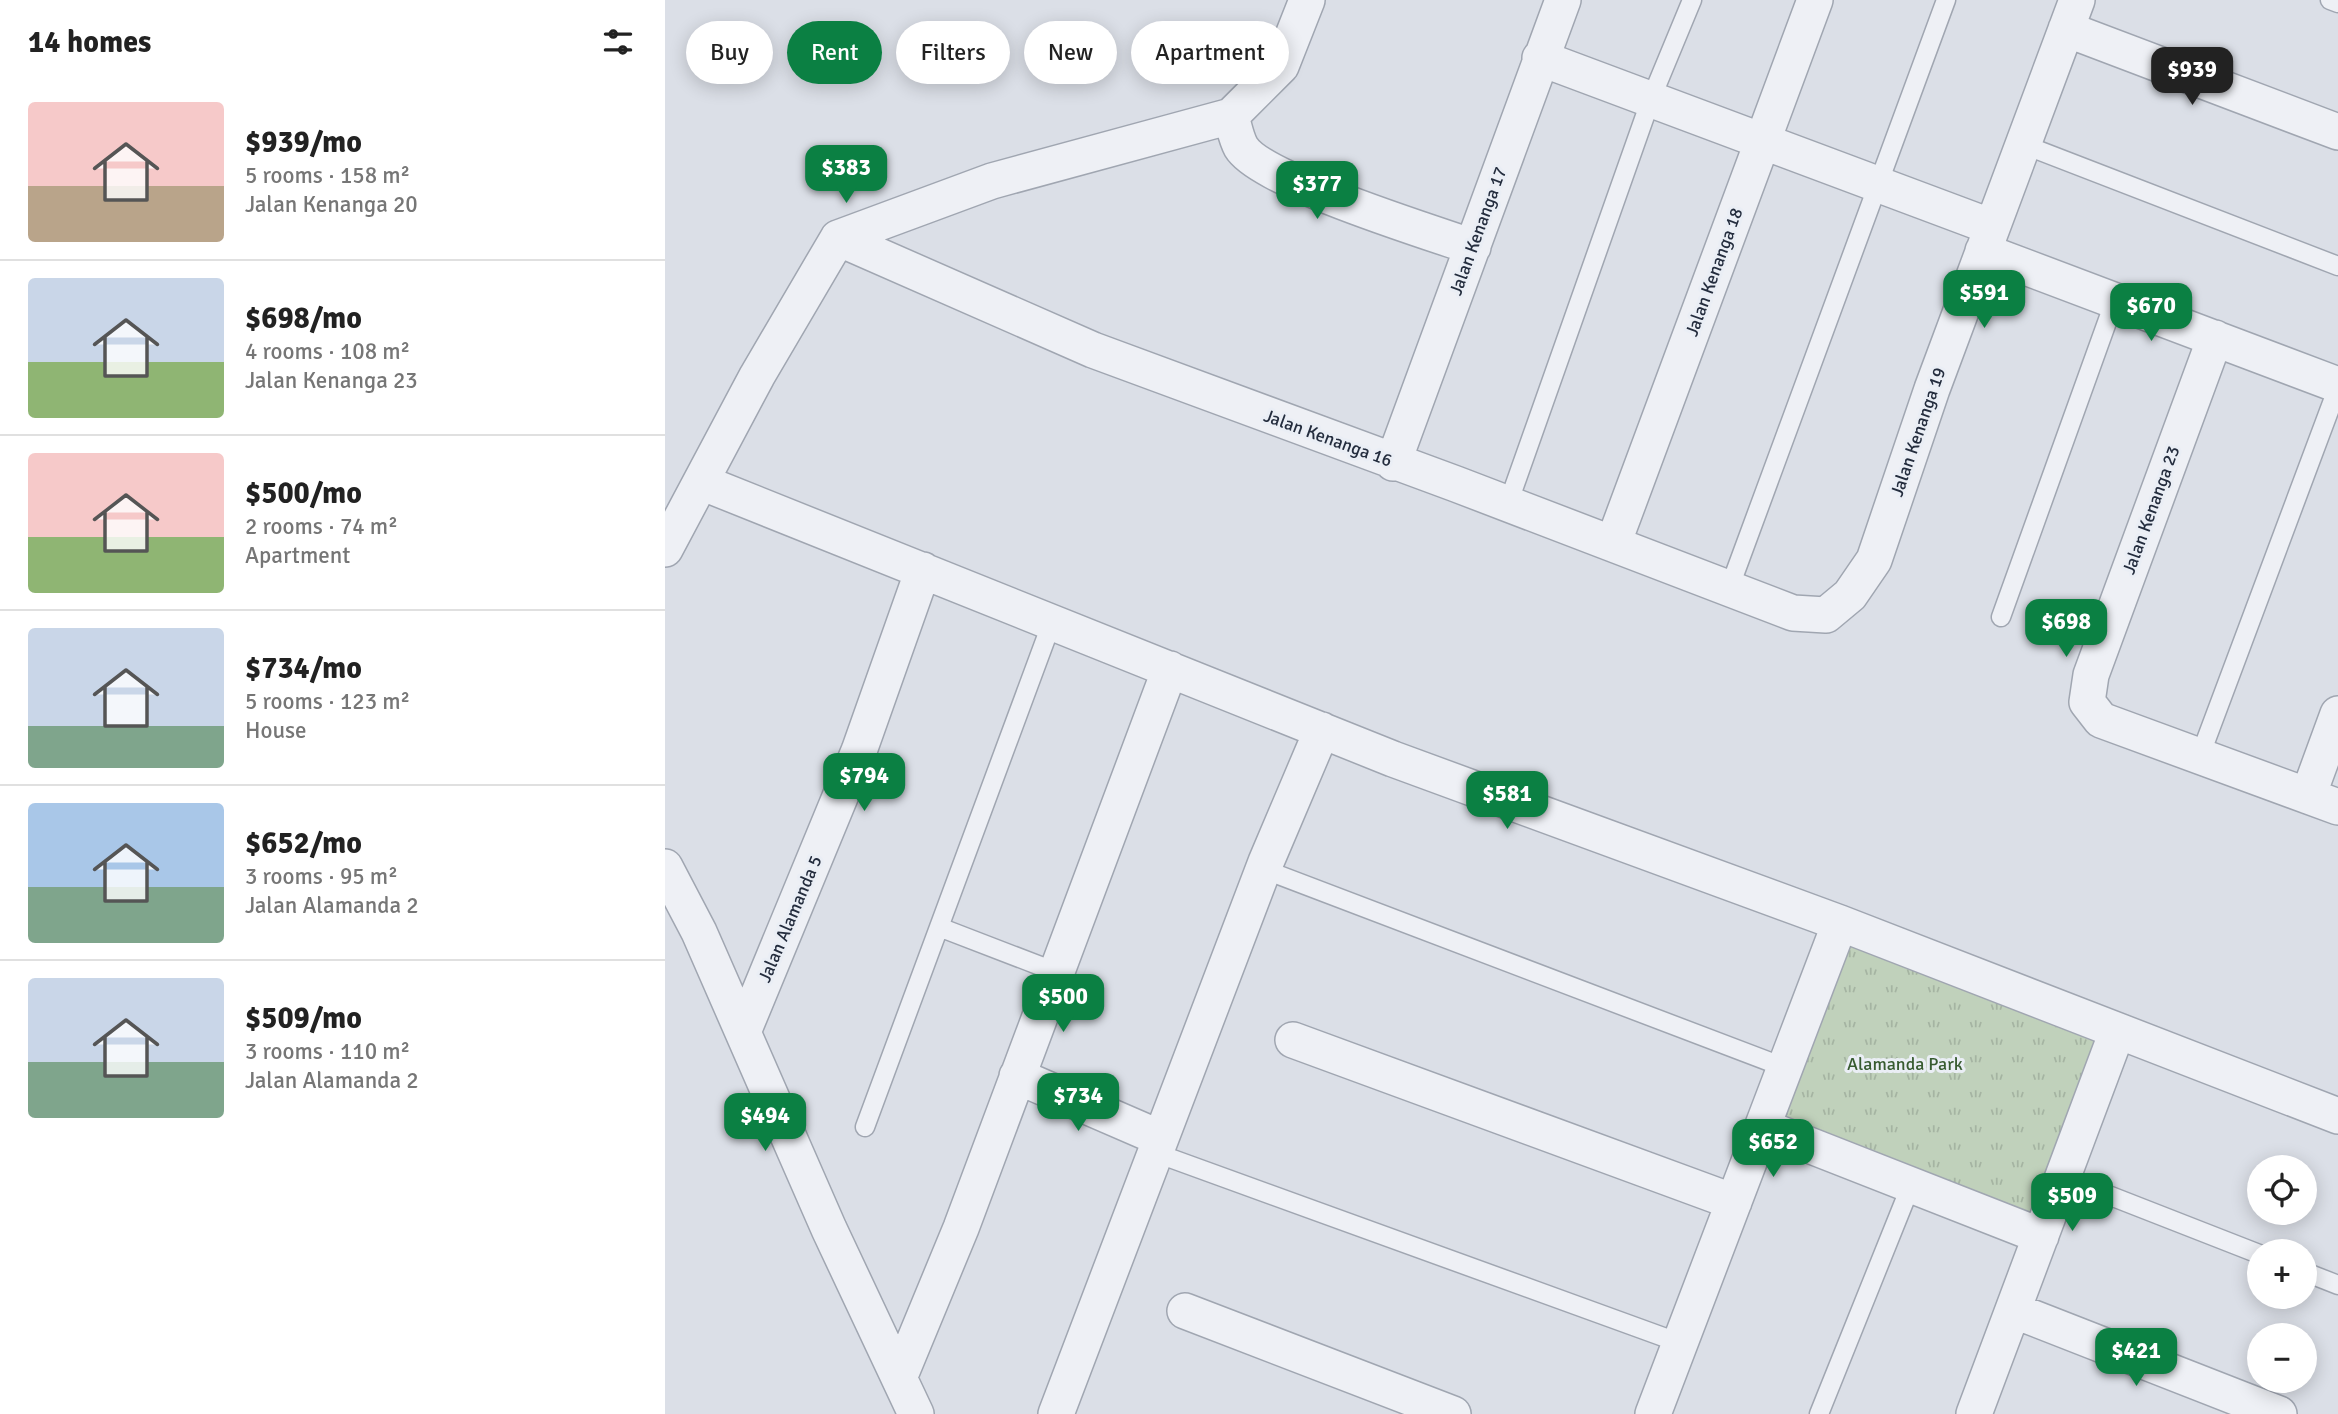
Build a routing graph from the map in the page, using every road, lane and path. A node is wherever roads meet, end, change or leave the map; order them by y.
1 (1307, 0) edge
2 (1563, 0) edge
3 (1692, 0) edge
4 (1815, 0) edge
5 (1946, 0) edge
6 (2330, 0) edge
7 (2338, 3) edge
8 (2071, 14) edge
9 (1540, 58) junction
10 (1651, 99) junction
11 (1231, 116) junction
12 (2338, 132) edge
13 (1762, 141) junction
14 (2022, 144) junction
15 (1878, 184) junction
16 (838, 238) junction
17 (1987, 239) junction
18 (1473, 247) junction
19 (2338, 266) edge
20 (2115, 300) junction
21 (2215, 338) junction
22 (2338, 386) edge
23 (1394, 463) junction
24 (701, 482) junction
25 (1508, 504) junction
26 (1613, 544) junction
27 (665, 549) edge
28 (923, 570) junction
29 (1729, 589) junction
30 (1826, 615) joint
31 (2001, 617) dead end
32 (1052, 622) junction
33 (1170, 669) junction
34 (2338, 713) edge
35 (1322, 730) junction
36 (2200, 756) junction
37 (2323, 802) edge
38 (665, 867) edge
39 (1263, 869) junction
40 (1840, 923) junction
41 (939, 927) junction
42 (1056, 972) junction
43 (743, 1032) junction
44 (2117, 1032) junction
45 (1293, 1040) dead end
46 (1786, 1068) junction
47 (1017, 1076) junction
48 (2338, 1116) edge
49 (865, 1127) dead end
50 (1763, 1127) junction
51 (1158, 1145) junction
52 (2062, 1177) junction
53 (1911, 1185) junction
54 (1734, 1202) junction
55 (2041, 1236) junction
56 (2247, 1249) edge
57 (2317, 1277) edge
58 (2338, 1285) edge
59 (2013, 1310) junction
60 (1185, 1311) dead end
61 (1680, 1343) junction
62 (899, 1378) junction
63 (916, 1414) edge
64 (1056, 1414) edge
65 (1453, 1414) edge
66 (1653, 1414) edge
67 (1819, 1414) edge
68 (1974, 1414) edge
69 (2279, 1414) edge

1 - 11 street
2 - 9 street, Jalan Kenanga 17
3 - 10 lane
4 - 13 street, Jalan Kenanga 18
5 - 15 lane
6 - 7 lane
8 - 12 street
8 - 14 street, Jalan Kenanga 19
9 - 10 street
9 - 18 street, Jalan Kenanga 17
10 - 13 street
10 - 25 lane
11 - 16 street
11 - 18 street
13 - 15 street
13 - 26 street, Jalan Kenanga 18
14 - 17 street, Jalan Kenanga 19
14 - 19 lane
15 - 17 street
15 - 29 lane
16 - 23 street, Jalan Kenanga 16
16 - 24 street
17 - 20 street
17 - 30 street, Jalan Kenanga 19
18 - 23 street, Jalan Kenanga 17
20 - 21 street
20 - 31 lane
21 - 22 street
21 - 36 street, Jalan Kenanga 23
22 - 36 lane
23 - 25 street, Jalan Kenanga 16
24 - 27 street
24 - 28 street
25 - 26 street, Jalan Kenanga 16
26 - 29 street, Jalan Kenanga 16
28 - 32 street
28 - 43 street, Jalan Alamanda 5
29 - 30 street, Jalan Kenanga 16
32 - 33 street
32 - 41 lane
33 - 35 street
33 - 42 street
34 - 37 street
35 - 39 street
35 - 40 street
36 - 37 street, Jalan Kenanga 23
38 - 43 street
39 - 46 lane
39 - 51 street
40 - 44 street
40 - 46 street
41 - 42 lane
41 - 49 lane
42 - 47 street
43 - 62 street
44 - 48 street
44 - 52 street
45 - 54 street
46 - 50 street
47 - 51 street
47 - 62 street
50 - 53 street
50 - 54 street
51 - 61 lane
51 - 64 street
52 - 55 street
52 - 56 lane
53 - 55 street
53 - 67 lane
54 - 61 street
55 - 59 street
57 - 58 lane
59 - 68 street
59 - 69 street
60 - 65 street
61 - 66 street
62 - 63 street

